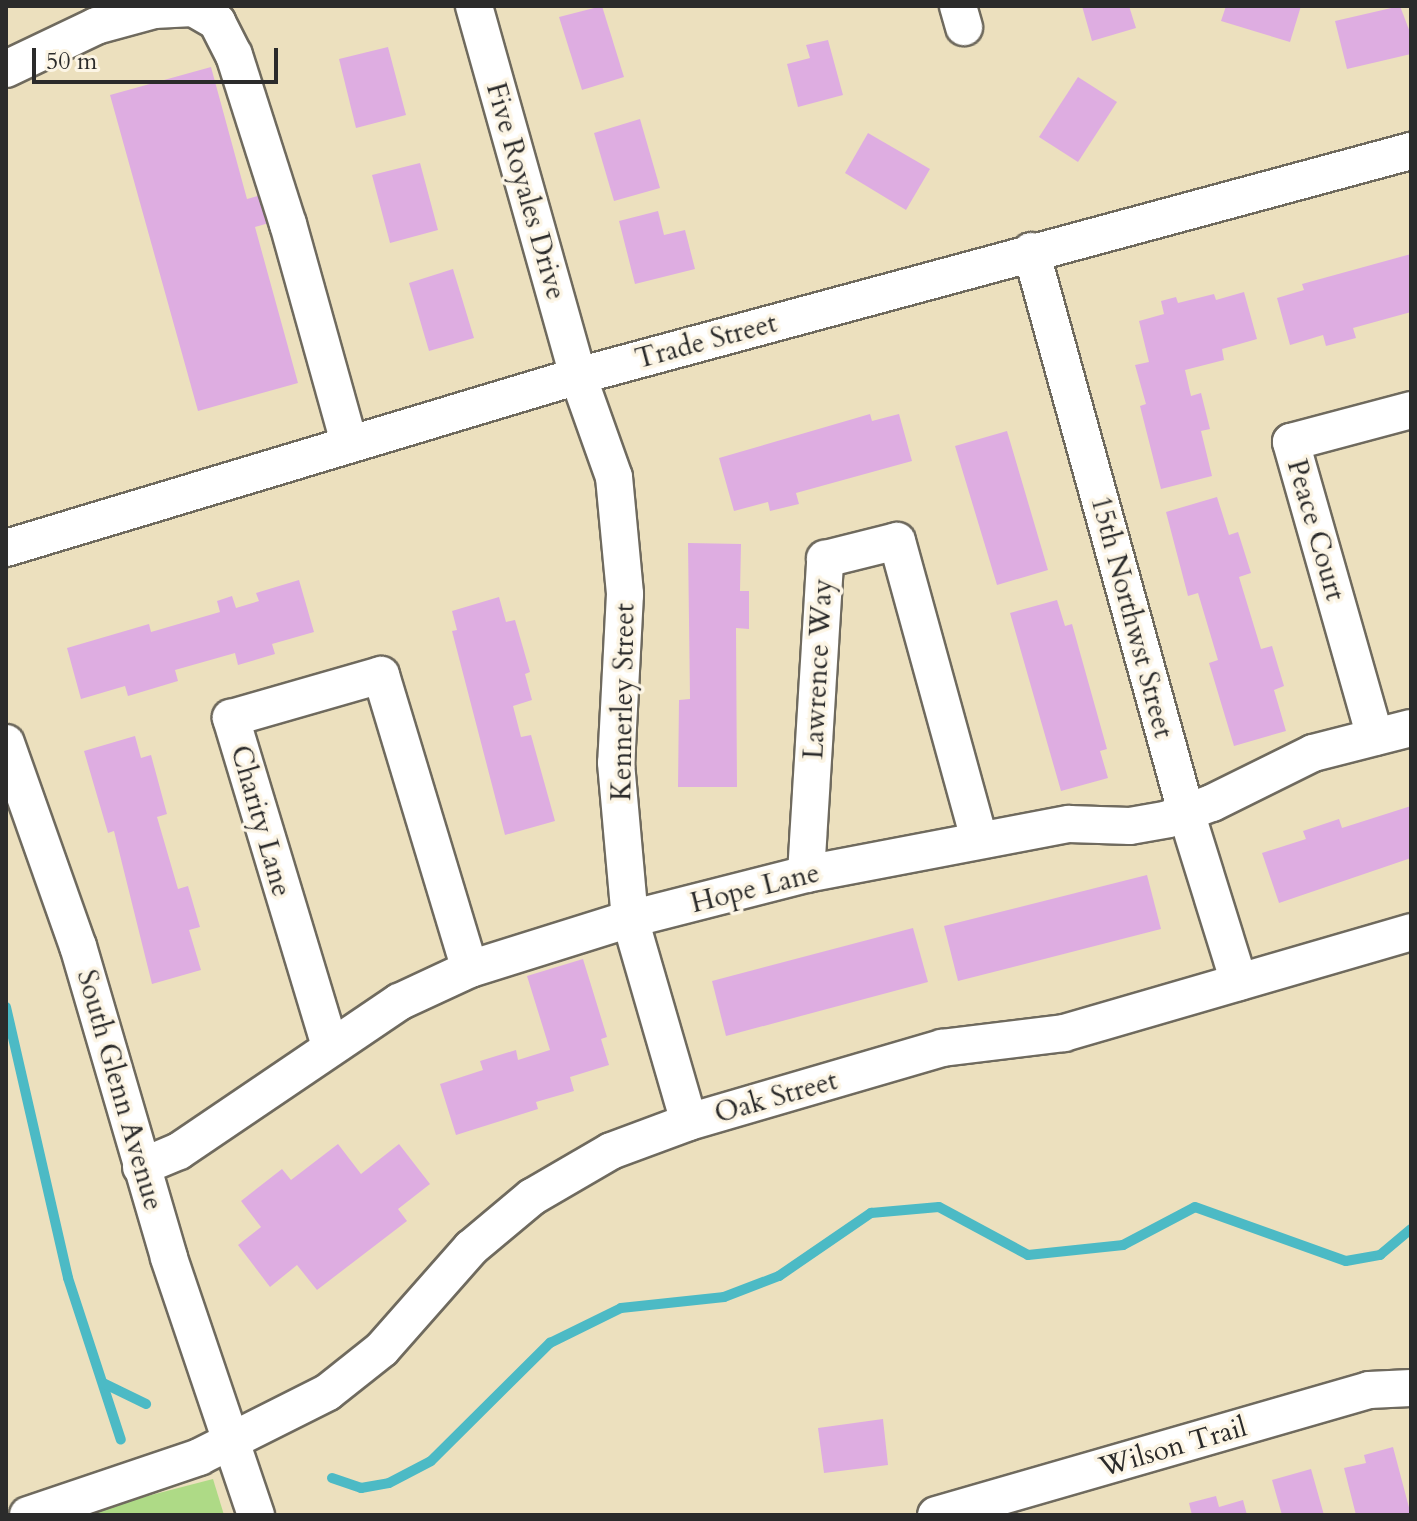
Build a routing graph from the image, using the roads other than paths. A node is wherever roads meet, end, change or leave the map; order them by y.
1 (474, 6) edge
2 (6, 69) edge
3 (1411, 151) edge
4 (1031, 251) junction
5 (578, 376) junction
6 (1411, 410) edge
7 (349, 443) junction
8 (6, 548) edge
9 (1411, 728) edge
10 (1375, 737) junction
11 (6, 743) edge
12 (1186, 812) junction
13 (979, 839) junction
14 (806, 874) junction
15 (630, 919) junction
16 (1411, 932) edge
17 (470, 969) junction
18 (1239, 982) junction
19 (330, 1046) junction
20 (689, 1122) junction
21 (141, 1167) junction
22 (1411, 1388) edge
23 (231, 1439) junction
24 (28, 1515) edge
25 (256, 1515) edge
26 (936, 1515) edge

1 - 5 street, Five Royales Drive
2 - 7 street
3 - 4 street, Trade Street
4 - 5 street, Trade Street
4 - 12 street, 15th Northwst Street
5 - 7 street, Trade Street
5 - 15 street, Kennerley Street
6 - 10 street, Peace Court
7 - 8 street, Trade Street
9 - 10 street, Hope Lane
10 - 12 street, Hope Lane
11 - 21 street, South Glenn Avenue
12 - 13 street, Hope Lane
12 - 18 street, 15th Northwst Street
13 - 14 street, Hope Lane
13 - 14 street, Lawrence Way
14 - 15 street, Hope Lane
15 - 17 street, Hope Lane
15 - 20 street, Kennerley Street
16 - 18 street, Oak Street
17 - 19 street, Hope Lane
17 - 19 street, Charity Lane
18 - 20 street, Oak Street
19 - 21 street, Hope Lane
20 - 23 street, Oak Street
21 - 23 street, South Glenn Avenue
22 - 26 street, Wilson Trail
23 - 24 street, Oak Street
23 - 25 street, South Glenn Avenue

